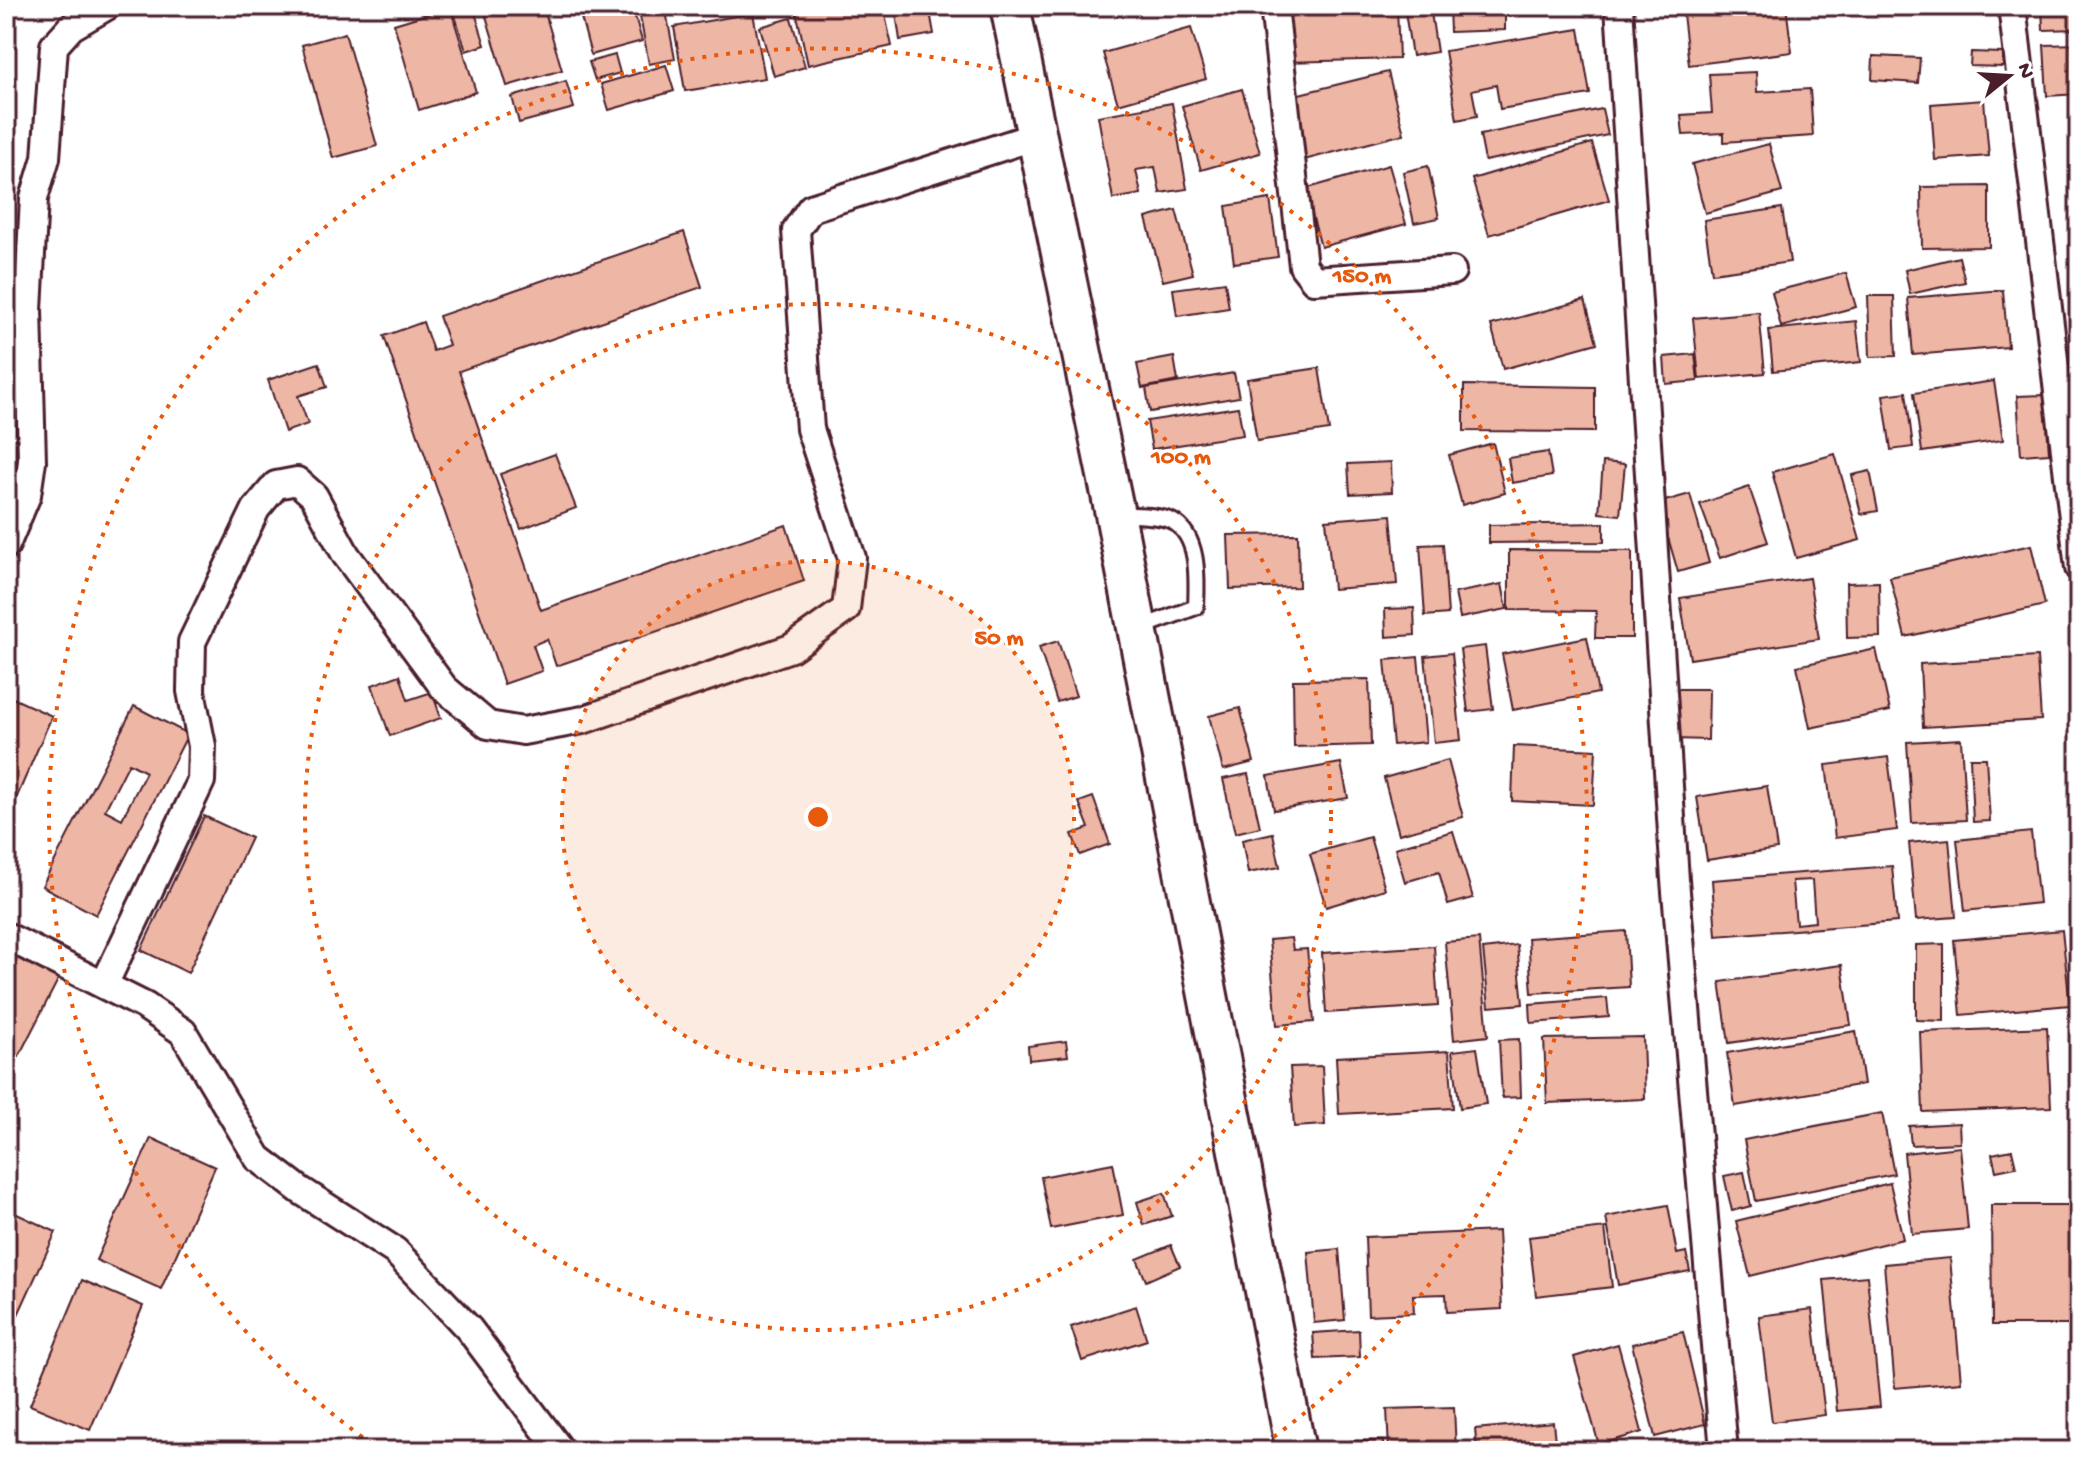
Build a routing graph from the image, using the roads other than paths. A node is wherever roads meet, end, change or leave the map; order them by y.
1 (107, 6) edge
2 (1010, 6) edge
3 (1274, 6) edge
4 (1619, 6) edge
5 (2012, 6) edge
6 (1036, 136) junction
7 (1452, 271) dead end
8 (1115, 514) junction
9 (2078, 538) edge
10 (6, 545) edge
11 (2079, 568) edge
12 (1137, 629) junction
13 (6, 936) edge
14 (104, 985) junction
15 (561, 1451) edge
16 (1296, 1451) edge
17 (1724, 1451) edge

1 - 10 street
2 - 6 main road
3 - 7 street
4 - 17 street
5 - 9 street
6 - 8 main road
6 - 14 street
8 - 12 main road
8 - 12 lane
9 - 11 street
12 - 16 main road
13 - 14 street
14 - 15 street

